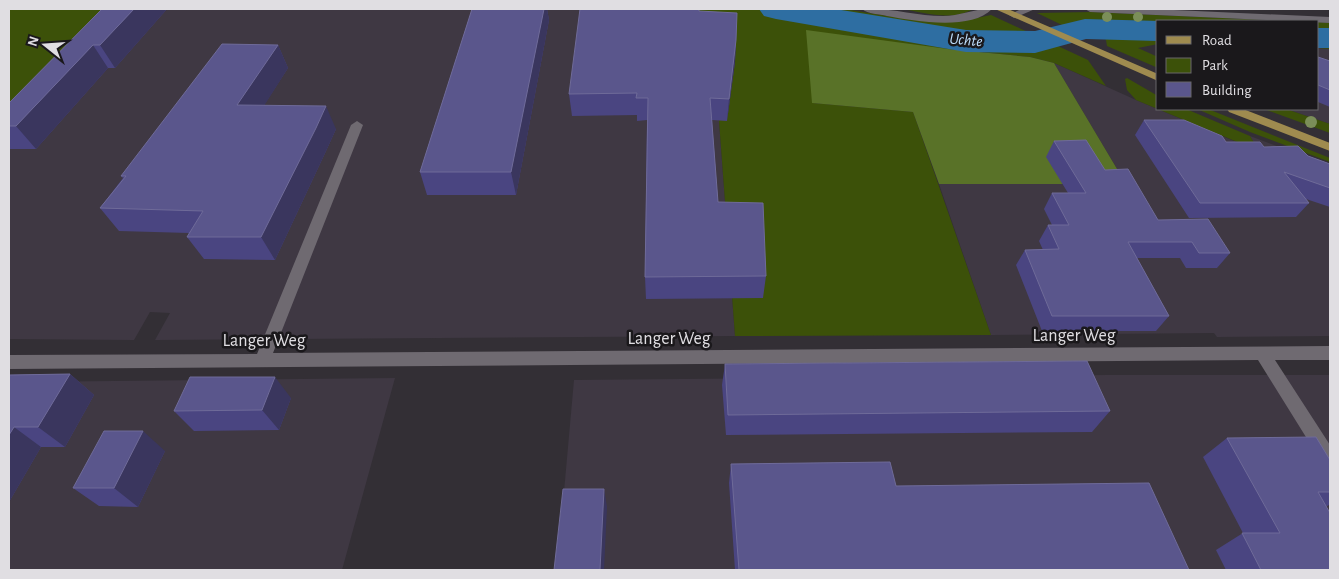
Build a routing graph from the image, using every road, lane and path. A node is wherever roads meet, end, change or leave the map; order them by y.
1 (867, 9) edge
2 (987, 9) edge
3 (1000, 9) edge
4 (1030, 9) edge
5 (1090, 9) edge
6 (1014, 15) junction
7 (1330, 20) edge
8 (1156, 77) edge
9 (1236, 110) edge
10 (357, 125) dead end
11 (1330, 147) edge
12 (1262, 353) junction
13 (1330, 353) edge
14 (262, 360) junction
15 (9, 362) edge
16 (1330, 460) edge

1 - 2 street
3 - 6 main road
4 - 6 street
5 - 7 street
6 - 8 main road
9 - 11 main road
10 - 14 street
12 - 13 street, Langer Weg
12 - 14 street, Langer Weg
12 - 16 street
14 - 15 street, Langer Weg

